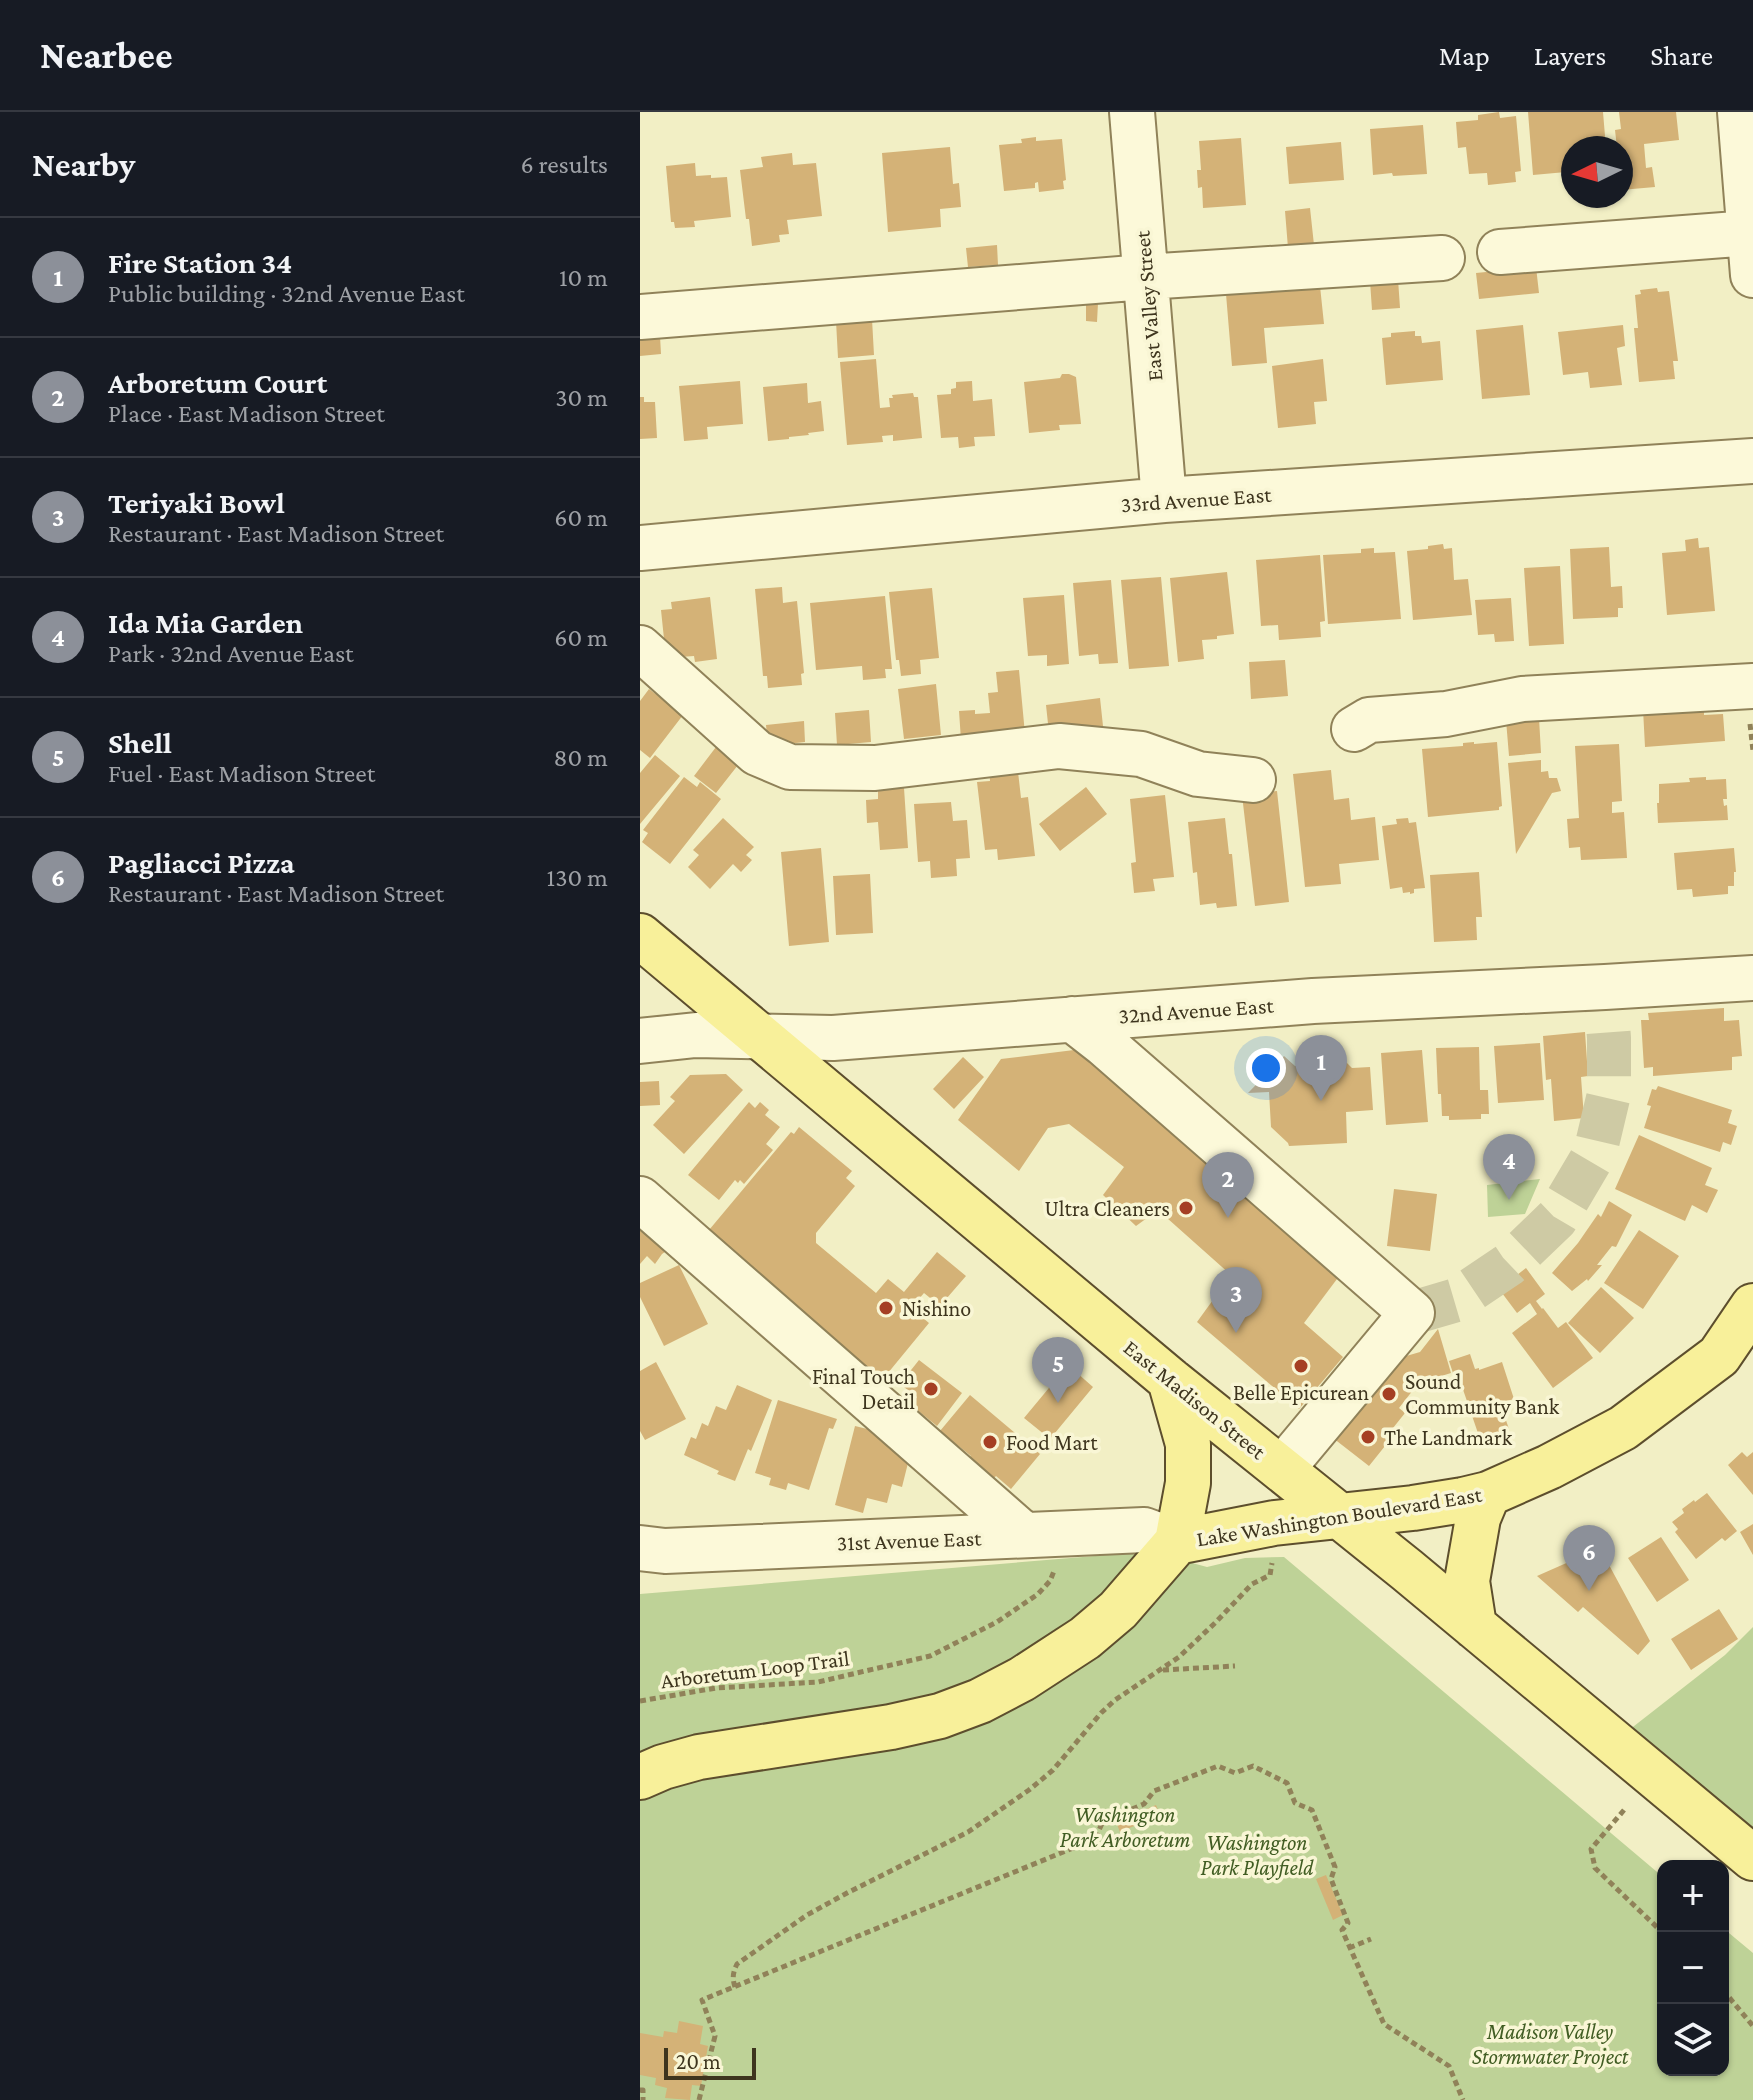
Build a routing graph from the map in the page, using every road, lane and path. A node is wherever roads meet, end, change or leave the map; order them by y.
1 (1132, 112) edge
2 (1740, 112) edge
3 (1500, 252) dead end
4 (1752, 254) edge
5 (1442, 258) dead end
6 (1145, 277) junction
7 (640, 317) edge
8 (1753, 461) edge
9 (1164, 500) junction
10 (640, 548) edge
11 (640, 648) edge
12 (1752, 697) edge
13 (1354, 729) dead end
14 (1753, 751) edge
15 (1253, 780) dead end
16 (640, 936) edge
17 (1753, 978) edge
18 (1072, 1019) junction
19 (761, 1037) junction
20 (640, 1041) edge
21 (640, 1199) edge
22 (1753, 1306) edge
23 (1170, 1380) junction
24 (1282, 1469) junction
25 (1488, 1494) junction
26 (1339, 1517) junction
27 (1024, 1535) junction
28 (1177, 1542) junction
29 (640, 1548) edge
30 (1272, 1563) dead end
31 (1056, 1566) dead end
32 (1474, 1626) junction
33 (1235, 1666) dead end
34 (1162, 1670) junction
35 (640, 1701) edge
36 (640, 1777) edge
37 (1624, 1810) dead end
38 (1753, 1858) edge
39 (1662, 1932) edge
40 (1371, 1939) dead end
41 (1349, 1948) junction
42 (735, 1987) junction
43 (1729, 1997) edge
44 (1753, 2026) edge
45 (640, 2090) edge
46 (643, 2100) edge
47 (699, 2100) edge
48 (1463, 2100) edge

1 - 6 street, East Valley Street
2 - 4 street
3 - 4 street
5 - 6 street
6 - 7 street
6 - 9 street, East Valley Street
8 - 9 street, 33rd Avenue East
9 - 10 street, 33rd Avenue East
11 - 15 street
12 - 13 street
12 - 14 path
16 - 19 main road, East Madison Street
17 - 18 street, 32nd Avenue East
18 - 19 street, 32nd Avenue East
18 - 24 street
19 - 20 street, 32nd Avenue East
19 - 23 main road, East Madison Street
21 - 27 street
22 - 25 main road, Lake Washington Boulevard East
23 - 24 main road, East Madison Street
23 - 28 main road
24 - 26 main road, East Madison Street
25 - 26 main road, Lake Washington Boulevard East
25 - 32 main road
26 - 28 main road, Lake Washington Boulevard East
26 - 32 main road, East Madison Street
27 - 28 street, 31st Avenue East
27 - 29 street, 31st Avenue East
28 - 36 main road, Lake Washington Boulevard East
30 - 34 path
31 - 35 path, Arboretum Loop Trail
32 - 38 main road, East Madison Street
33 - 34 path
34 - 42 path
37 - 39 path
40 - 41 path
41 - 42 path
41 - 48 path
42 - 47 path
43 - 44 path
45 - 46 path

